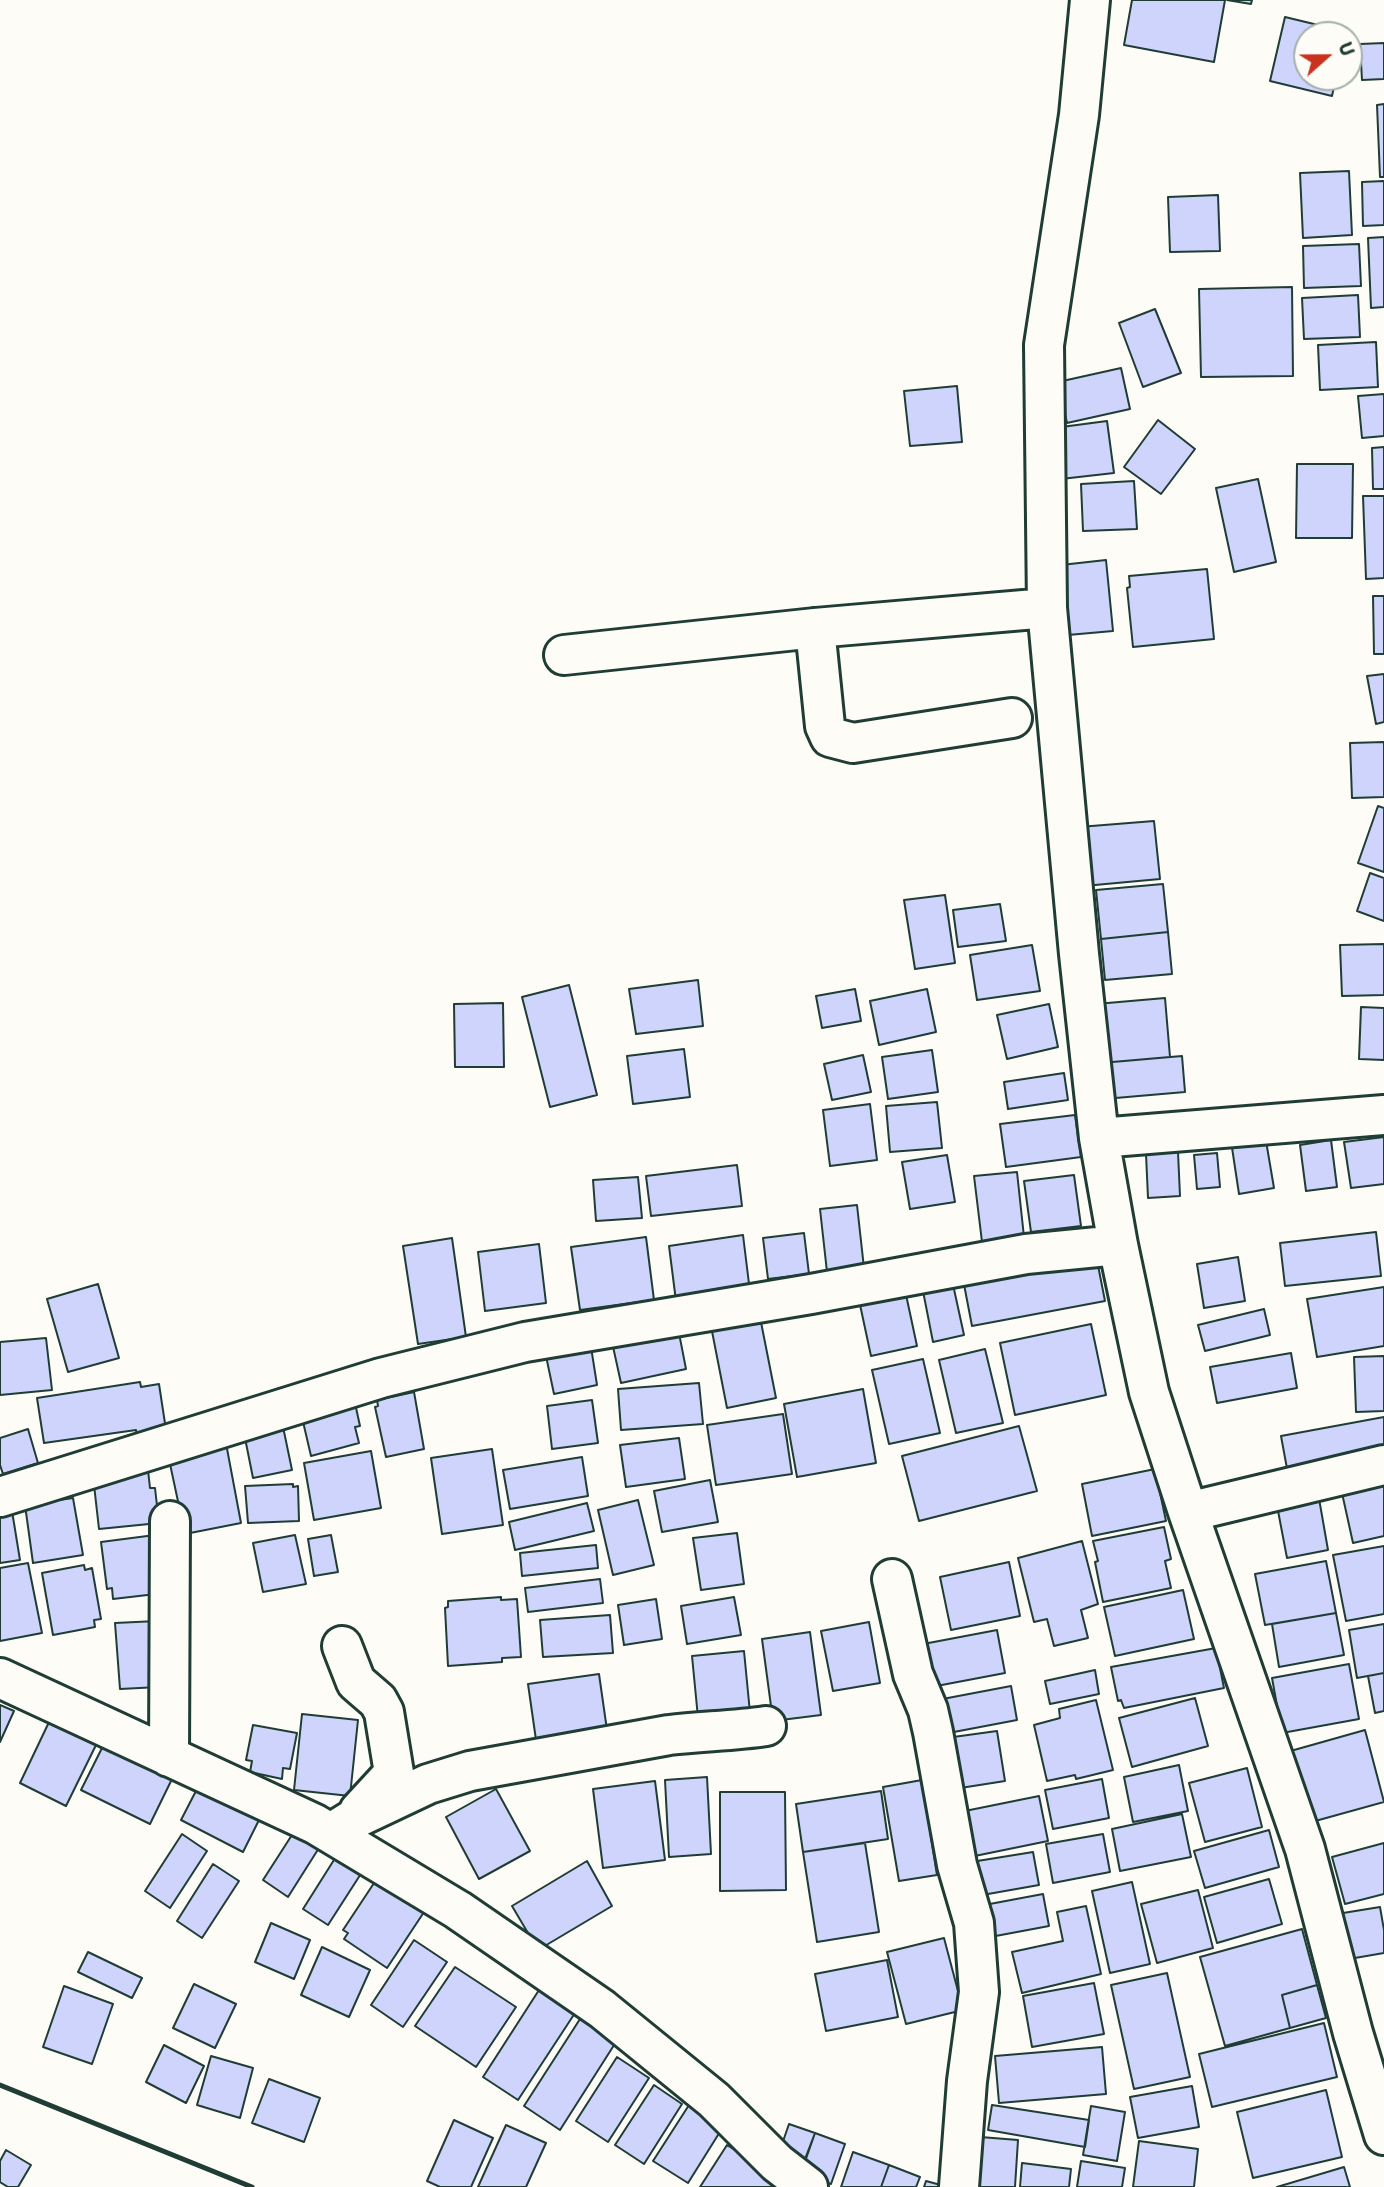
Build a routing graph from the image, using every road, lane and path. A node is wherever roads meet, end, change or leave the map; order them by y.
1 (1090, 0) edge
2 (1047, 608) junction
3 (815, 628) junction
4 (564, 655) dead end
5 (1012, 718) dead end
6 (1384, 1115) edge
7 (1099, 1138) junction
8 (1118, 1245) junction
9 (1384, 1465) edge
10 (0, 1497) edge
11 (1188, 1512) junction
12 (170, 1521) dead end
13 (892, 1579) dead end
14 (342, 1646) dead end
15 (0, 1678) edge
16 (766, 1726) dead end
17 (169, 1757) junction
18 (341, 1826) junction
19 (1384, 2135) edge
20 (808, 2187) edge
21 (959, 2187) edge

1 - 2 street
2 - 3 street
2 - 7 street
3 - 4 street
3 - 5 street
6 - 7 street
7 - 8 street
8 - 10 street
8 - 11 street
9 - 11 street
11 - 19 street
12 - 17 street
13 - 21 street
14 - 18 street
15 - 17 street
16 - 18 street
17 - 18 street
18 - 20 street

